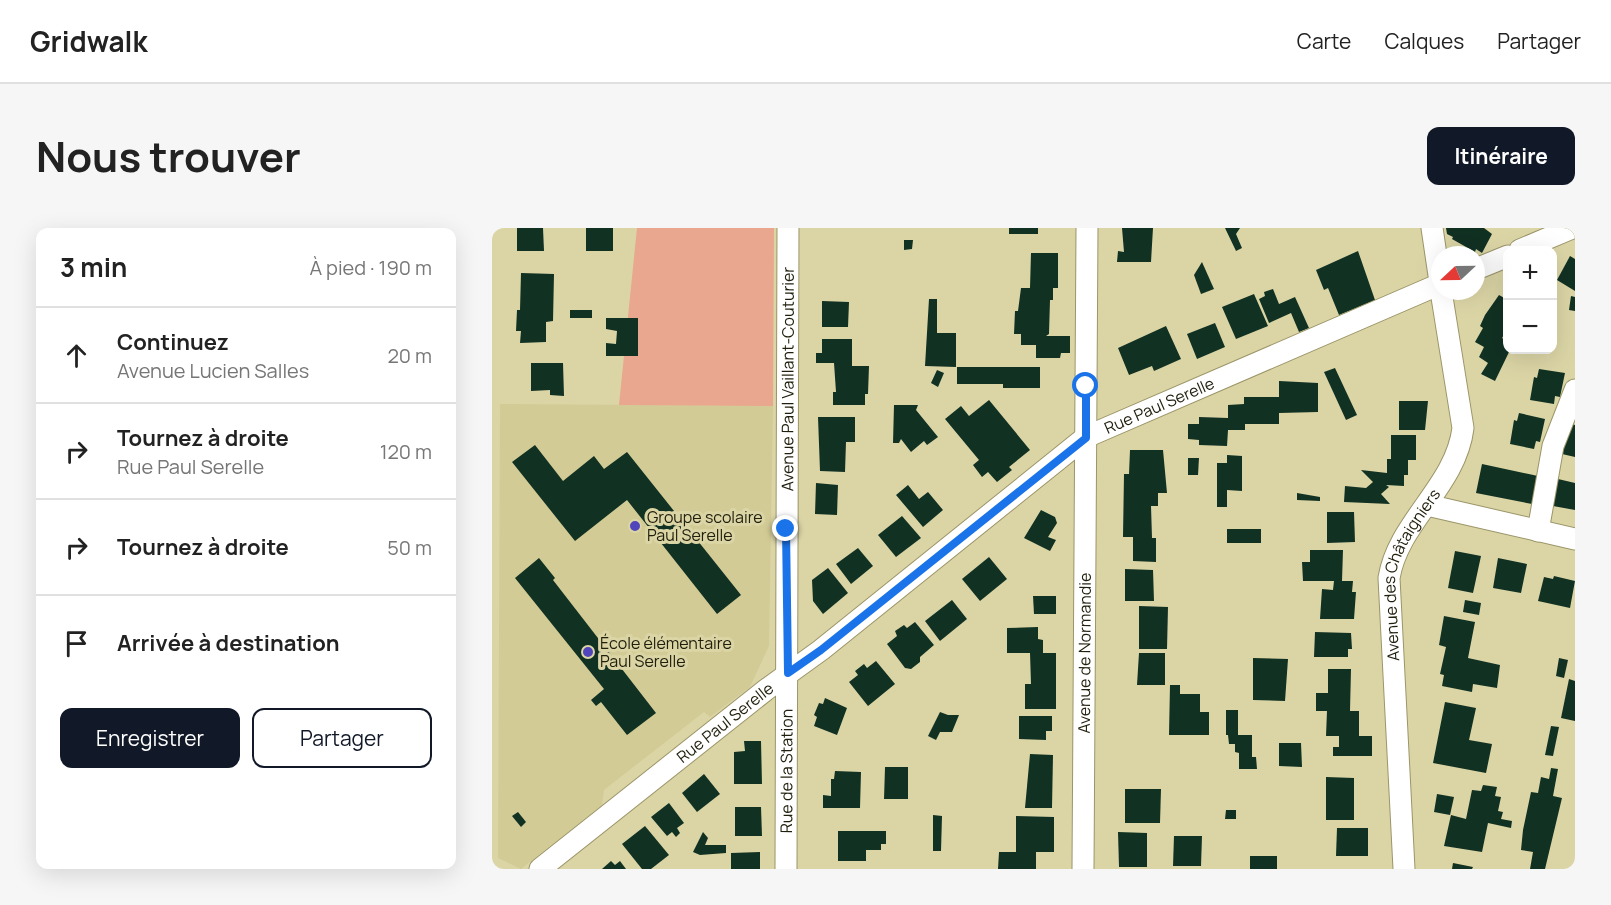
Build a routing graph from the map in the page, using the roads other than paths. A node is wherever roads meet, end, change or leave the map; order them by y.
1 (788, 228) edge
2 (1087, 228) edge
3 (1432, 228) edge
4 (1572, 228) edge
5 (1435, 246) edge
6 (1529, 246) edge
7 (1503, 258) edge
8 (1485, 265) edge
9 (1431, 287) edge
10 (1442, 300) edge
11 (1575, 390) edge
12 (1086, 438) junction
13 (1427, 505) junction
14 (1538, 531) junction
15 (1575, 539) edge
16 (788, 673) junction
17 (540, 869) edge
18 (786, 869) edge
19 (1083, 869) edge
20 (1404, 869) edge

1 - 16 street, Avenue Paul Vaillant-Couturier
2 - 12 street, Avenue de Normandie
3 - 5 street
4 - 6 street
7 - 8 street
9 - 12 street, Rue Paul Serelle
10 - 13 street, Avenue des Châtaigniers
11 - 14 street
12 - 16 street, Rue Paul Serelle
12 - 19 street, Avenue de Normandie
13 - 14 street
13 - 20 street, Avenue des Châtaigniers
14 - 15 street
16 - 17 street, Rue Paul Serelle
16 - 18 street, Rue de la Station

